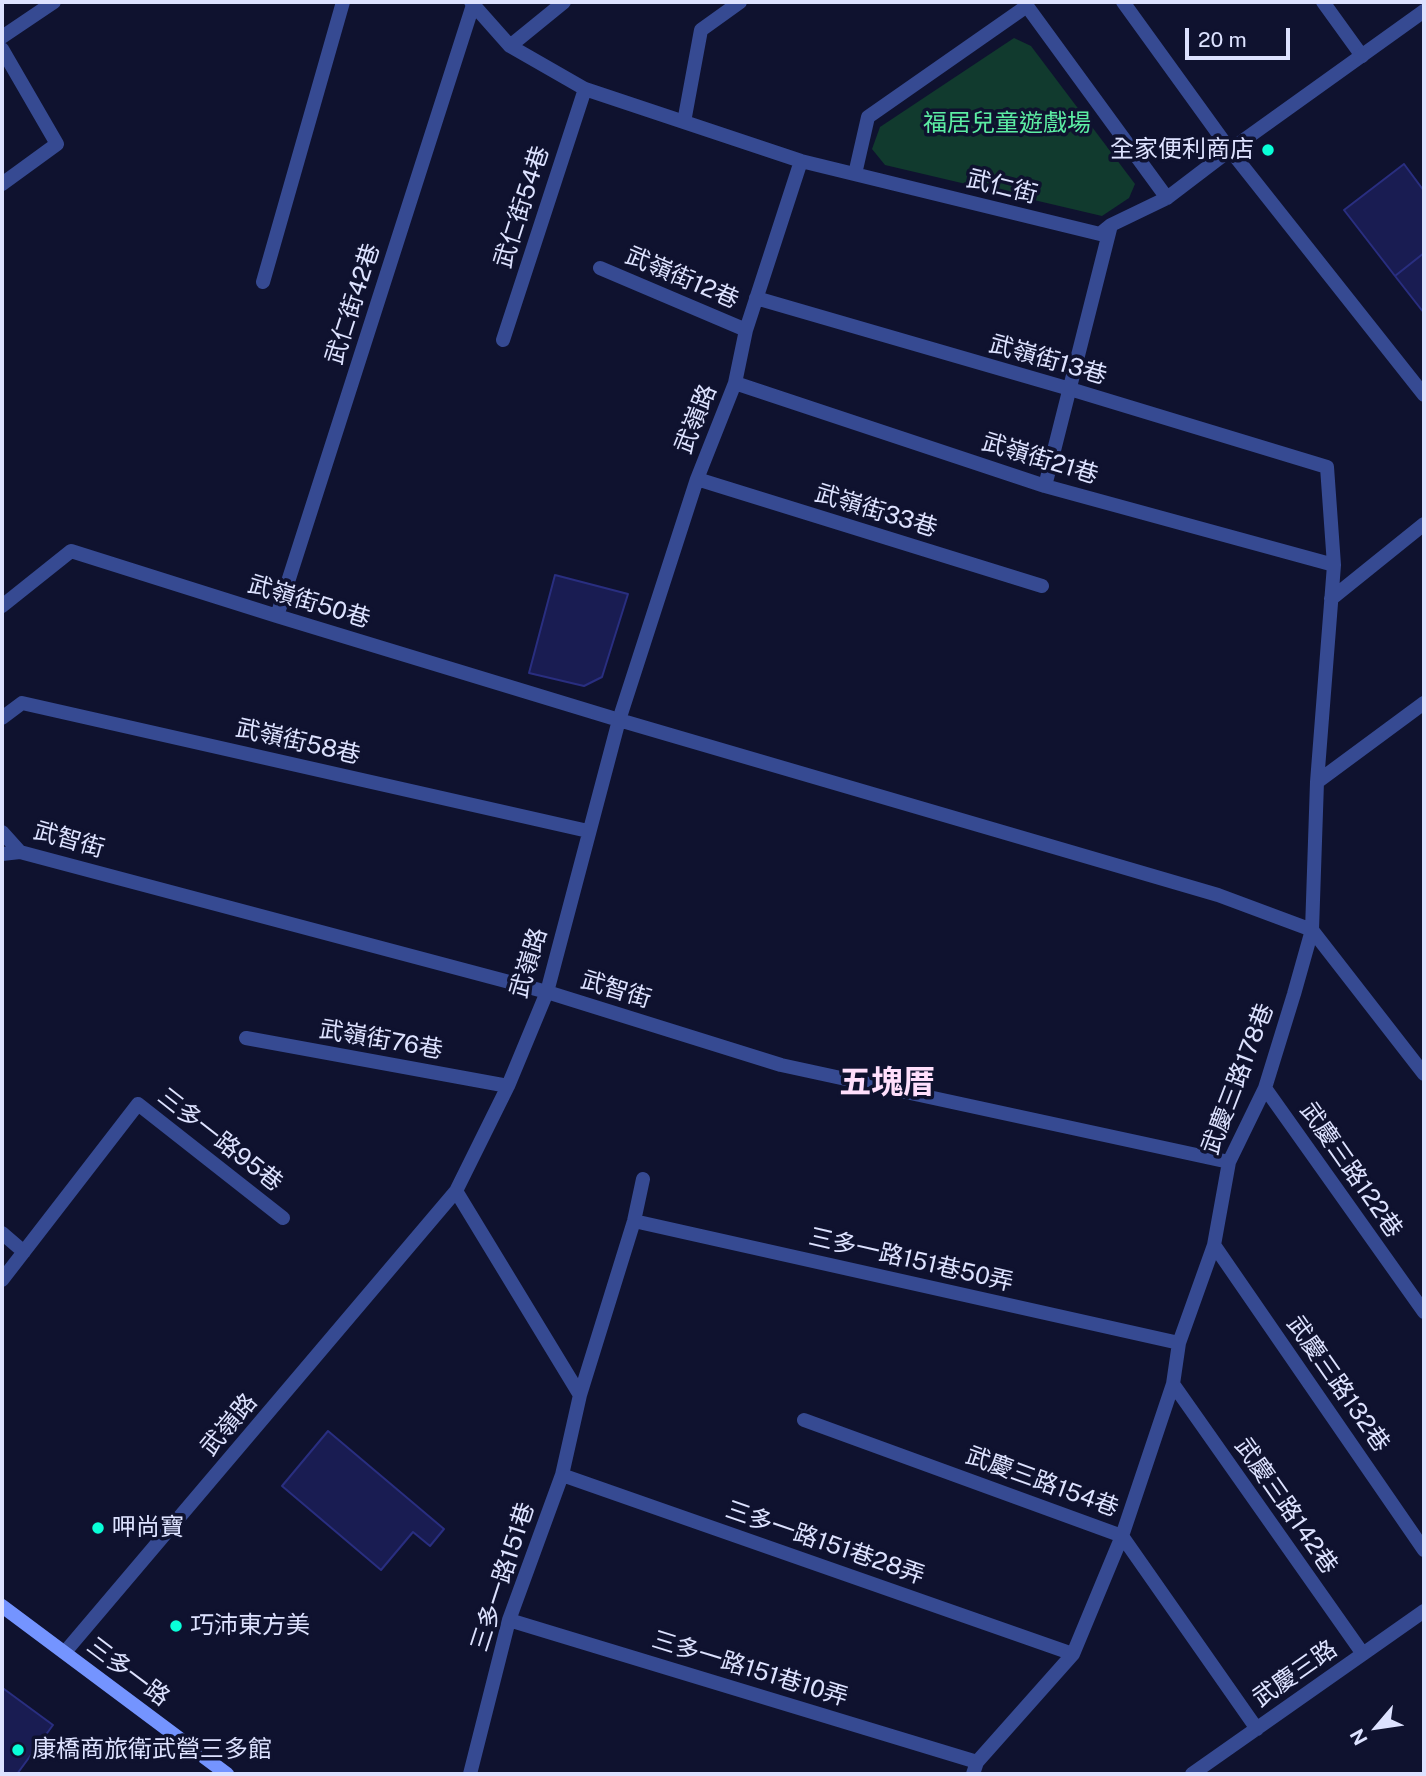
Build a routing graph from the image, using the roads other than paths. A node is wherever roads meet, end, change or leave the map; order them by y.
1 (54, 2) edge
2 (343, 2) edge
3 (564, 2) edge
4 (740, 2) edge
5 (1123, 2) edge
6 (1323, 2) edge
7 (472, 4) edge
8 (1026, 4) edge
9 (1423, 15) edge
10 (2, 37) edge
11 (510, 46) junction
12 (2, 49) edge
13 (1362, 56) junction
14 (585, 89) junction
15 (684, 122) junction
16 (1230, 150) junction
17 (801, 161) junction
18 (855, 174) junction
19 (2, 184) edge
20 (1167, 198) junction
21 (1111, 225) junction
22 (600, 268) dead end
23 (263, 282) dead end
24 (756, 298) junction
25 (746, 330) junction
26 (503, 340) dead end
27 (736, 383) junction
28 (1070, 389) junction
29 (1424, 395) edge
30 (1327, 467) joint
31 (697, 479) junction
32 (1045, 486) junction
33 (1424, 524) edge
34 (1335, 565) junction
35 (1042, 586) dead end
36 (1331, 599) junction
37 (2, 606) edge
38 (277, 616) junction
39 (1424, 703) edge
40 (2, 718) edge
41 (619, 720) junction
42 (1317, 782) junction
43 (589, 831) junction
44 (2, 832) edge
45 (20, 852) junction
46 (2, 854) edge
47 (1312, 930) junction
48 (547, 992) junction
49 (246, 1038) dead end
50 (1424, 1074) edge
51 (508, 1086) junction
52 (1265, 1088) junction
53 (1229, 1162) junction
54 (643, 1179) dead end
55 (456, 1191) junction
56 (283, 1218) dead end
57 (634, 1221) junction
58 (2, 1233) edge
59 (1214, 1245) junction
60 (24, 1252) junction
61 (2, 1280) edge
62 (1424, 1312) edge
63 (1179, 1343) junction
64 (1173, 1384) junction
65 (580, 1395) junction
66 (804, 1420) dead end
67 (562, 1475) junction
68 (1122, 1536) junction
69 (1424, 1550) edge
70 (2, 1606) edge
71 (1424, 1611) edge
72 (509, 1620) junction
73 (65, 1652) junction
74 (1073, 1654) junction
75 (1363, 1654) junction
76 (1257, 1729) junction
77 (975, 1768) edge
78 (227, 1774) edge
79 (470, 1774) edge
80 (1192, 1774) edge

1 - 10 street
2 - 23 street
3 - 11 street
4 - 15 street
5 - 16 street
6 - 13 street
7 - 11 street, 武仁街
7 - 38 street, 武仁街42巷
8 - 18 street
8 - 20 street
9 - 13 street, 武仁街
11 - 14 street, 武仁街
12 - 19 street
13 - 16 street, 武仁街
14 - 15 street, 武仁街
14 - 26 street, 武仁街54巷
15 - 17 street, 武仁街
16 - 20 street, 武仁街
16 - 29 street
17 - 18 street, 武仁街
17 - 24 street, 武嶺路
18 - 21 street, 武仁街
20 - 21 street, 武仁街
21 - 28 street
22 - 25 street, 武嶺街12巷
24 - 25 street, 武嶺路
24 - 28 street, 武嶺街13巷
25 - 27 street, 武嶺路
27 - 31 street, 武嶺路
27 - 32 street, 武嶺街21巷
28 - 30 street, 武嶺街13巷
28 - 32 street
30 - 34 street, 武慶三路178巷
31 - 35 street, 武嶺街33巷
31 - 41 street, 武嶺路
32 - 34 street, 武嶺街21巷
33 - 36 street
34 - 36 street, 武慶三路178巷
36 - 42 street, 武慶三路178巷
37 - 38 street, 武嶺街50巷
38 - 41 street, 武嶺街50巷
39 - 42 street
40 - 43 street, 武嶺街58巷
41 - 43 street, 武嶺路
41 - 47 street, 武嶺街50巷
42 - 47 street, 武慶三路178巷
43 - 48 street, 武嶺路
44 - 45 street, 武智街
45 - 46 street
45 - 48 street, 武智街
47 - 50 street
47 - 52 street, 武慶三路178巷
48 - 51 street, 武嶺路
48 - 53 street, 武智街
49 - 51 street, 武嶺街76巷
51 - 55 street, 武嶺路
52 - 53 street, 武慶三路178巷
52 - 62 street, 武慶三路122巷
53 - 59 street, 武慶三路178巷
54 - 57 street, 三多一路151巷
55 - 65 street
55 - 73 street, 武嶺路
56 - 60 street, 三多一路95巷
57 - 63 street, 三多一路151巷50弄
57 - 65 street, 三多一路151巷
58 - 60 street
59 - 63 street, 武慶三路178巷
59 - 69 street, 武慶三路132巷
60 - 61 street, 三多一路95巷
63 - 64 street, 武慶三路178巷
64 - 68 street, 武慶三路178巷
64 - 75 street, 武慶三路142巷
65 - 67 street, 三多一路151巷
66 - 68 street, 武慶三路154巷
67 - 72 street, 三多一路151巷
67 - 74 street, 三多一路151巷28弄
68 - 74 street, 武慶三路178巷
68 - 76 street, 武慶三路154巷
70 - 73 street, 三多一路
71 - 75 street, 武慶三路
72 - 77 street, 三多一路151巷10弄
72 - 79 street, 三多一路151巷
73 - 78 street, 三多一路
74 - 77 street, 武慶三路178巷
75 - 76 street, 武慶三路
76 - 80 street, 武慶三路

